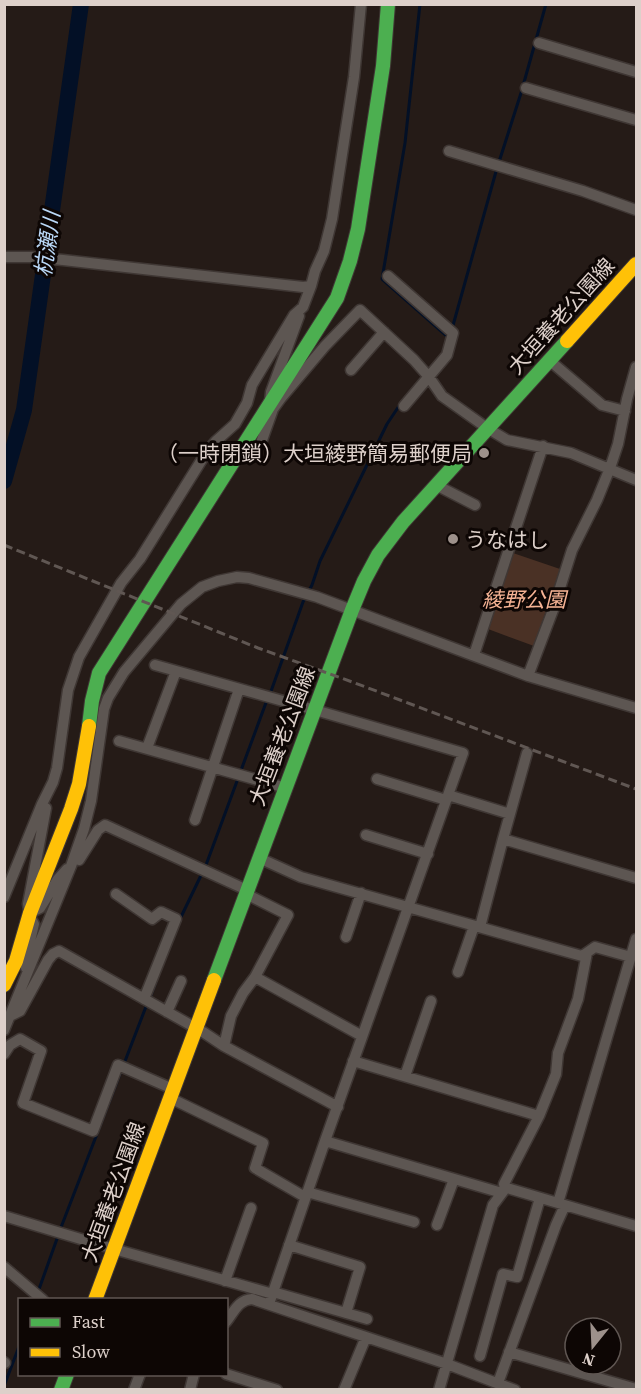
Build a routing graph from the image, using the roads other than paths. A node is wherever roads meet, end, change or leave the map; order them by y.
1 (362, 4) edge
2 (388, 4) edge
3 (539, 43) dead end
4 (636, 72) edge
5 (526, 88) dead end
6 (636, 120) edge
7 (449, 151) dead end
8 (636, 210) edge
9 (4, 257) edge
10 (636, 264) edge
11 (388, 276) dead end
12 (311, 286) junction
13 (303, 307) junction
14 (384, 332) junction
15 (549, 360) junction
16 (636, 367) edge
17 (351, 370) dead end
18 (429, 377) junction
19 (632, 400) edge
20 (272, 406) junction
21 (404, 406) dead end
22 (624, 411) junction
23 (487, 428) junction
24 (262, 440) dead end
25 (543, 446) junction
26 (610, 468) junction
27 (636, 480) edge
28 (436, 485) junction
29 (476, 505) dead end
30 (352, 610) junction
31 (474, 655) junction
32 (155, 665) dead end
33 (176, 671) junction
34 (528, 676) junction
35 (239, 689) junction
36 (636, 708) edge
37 (315, 710) junction
38 (119, 741) dead end
39 (147, 748) junction
40 (527, 753) dead end
41 (212, 767) junction
42 (378, 779) dead end
43 (286, 788) junction
44 (49, 791) junction
45 (447, 797) junction
46 (510, 814) junction
47 (195, 820) dead end
48 (366, 835) dead end
49 (502, 839) junction
50 (428, 854) junction
51 (259, 858) junction
52 (72, 864) junction
53 (636, 878) edge
54 (247, 892) junction
55 (361, 893) junction
56 (116, 894) dead end
57 (4, 897) edge
58 (409, 906) junction
59 (30, 913) junction
60 (477, 926) junction
61 (346, 938) dead end
62 (636, 939) edge
63 (587, 953) junction
64 (631, 957) junction
65 (458, 972) dead end
66 (27, 973) junction
67 (255, 977) junction
68 (181, 981) dead end
69 (4, 985) edge
70 (144, 999) junction
71 (431, 1000) dead end
72 (167, 1012) junction
73 (10, 1016) junction
74 (196, 1029) junction
75 (4, 1030) edge
76 (362, 1036) junction
77 (224, 1046) junction
78 (4, 1054) edge
79 (353, 1061) junction
80 (405, 1076) junction
81 (171, 1094) junction
82 (338, 1107) junction
83 (539, 1116) junction
84 (325, 1141) junction
85 (454, 1179) junction
86 (503, 1191) junction
87 (306, 1195) junction
88 (540, 1198) junction
89 (562, 1204) junction
90 (251, 1208) dead end
91 (4, 1216) edge
92 (414, 1222) dead end
93 (437, 1225) dead end
94 (636, 1226) edge
95 (289, 1245) junction
96 (114, 1249) junction
97 (4, 1267) edge
98 (225, 1281) junction
99 (272, 1297) junction
100 (42, 1298) edge
101 (95, 1298) edge
102 (346, 1313) junction
103 (228, 1319) edge
104 (367, 1319) dead end
105 (366, 1337) junction
106 (509, 1352) junction
107 (480, 1356) dead end
108 (447, 1364) junction
109 (228, 1375) edge
110 (498, 1383) junction
111 (277, 1389) edge
112 (344, 1389) edge
113 (439, 1389) edge
114 (515, 1389) edge
115 (636, 1389) edge

1 - 12 street
2 - 20 main road
3 - 4 street
5 - 6 street
7 - 8 street
9 - 12 street
10 - 15 main road, 大垣養老公園線
11 - 18 street
12 - 13 street
13 - 20 street
13 - 44 street
14 - 17 street
14 - 18 street
14 - 20 street
15 - 22 street
15 - 23 main road, 大垣養老公園線
16 - 19 street
18 - 21 street
18 - 23 street
19 - 22 street
20 - 24 street
20 - 59 main road
22 - 26 street
23 - 25 street
23 - 28 main road, 大垣養老公園線
25 - 26 street
25 - 31 street
26 - 27 street
26 - 34 street
28 - 29 street
28 - 30 main road, 大垣養老公園線
30 - 31 street
30 - 37 main road, 大垣養老公園線
30 - 52 street
31 - 34 street
32 - 33 street
33 - 35 street
33 - 39 street
34 - 36 street
35 - 37 street
35 - 41 street
37 - 43 main road, 大垣養老公園線
37 - 45 street
38 - 39 street
39 - 41 street
40 - 46 street
41 - 43 street
41 - 47 street
42 - 45 street
43 - 51 main road, 大垣養老公園線
44 - 57 street
44 - 59 street
45 - 46 street
45 - 50 street
46 - 49 street
48 - 50 street
49 - 53 street
49 - 60 street
50 - 58 street
51 - 54 main road, 大垣養老公園線
51 - 55 street
52 - 54 street
52 - 59 street
52 - 66 street
54 - 67 street
54 - 74 main road, 大垣養老公園線
55 - 58 street
55 - 61 street
56 - 70 street
58 - 60 street
58 - 76 street
59 - 66 street
59 - 69 main road
60 - 63 street
60 - 65 street
62 - 64 street
63 - 64 street
63 - 83 street
64 - 89 street
66 - 73 street
67 - 76 street
67 - 77 street
68 - 72 street
70 - 72 street
70 - 73 street
71 - 80 street
72 - 74 street
73 - 75 street
74 - 77 street
74 - 81 main road, 大垣養老公園線
76 - 79 street
77 - 82 street
78 - 81 street
79 - 80 street
79 - 82 street
80 - 83 street
81 - 87 street
81 - 96 main road, 大垣養老公園線
82 - 84 street
83 - 86 street
84 - 85 street
84 - 87 street
85 - 86 street
85 - 93 street
86 - 88 street
86 - 108 street
87 - 92 street
87 - 95 street
88 - 89 street
88 - 107 street
89 - 94 street
89 - 106 street
90 - 98 street
91 - 96 street
95 - 99 street
95 - 102 street
96 - 98 street
96 - 101 main road, 大垣養老公園線
97 - 100 street
98 - 99 street
99 - 102 street
99 - 103 street
99 - 105 street
102 - 104 street
105 - 108 street
105 - 112 street
106 - 110 street
106 - 115 street
108 - 110 street
108 - 113 street
109 - 111 street
110 - 114 street

